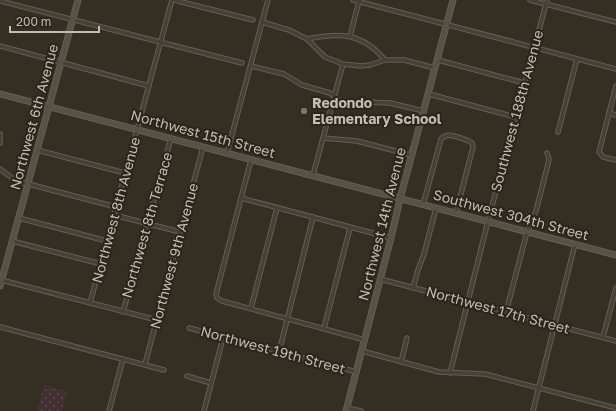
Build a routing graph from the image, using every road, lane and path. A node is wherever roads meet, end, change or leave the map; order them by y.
1 (0, 0) edge
2 (78, 0) edge
3 (173, 0) edge
4 (268, 0) edge
5 (353, 0) edge
6 (453, 0) edge
7 (530, 0) edge
8 (359, 1) edge
9 (546, 2) edge
10 (73, 19) junction
11 (253, 20) dead end
12 (262, 22) junction
13 (616, 22) edge
14 (446, 24) junction
15 (350, 36) junction
16 (307, 39) junction
17 (161, 42) junction
18 (0, 46) edge
19 (534, 47) junction
20 (577, 59) junction
21 (385, 60) junction
22 (438, 60) junction
23 (61, 63) junction
24 (242, 63) dead end
25 (343, 64) junction
26 (251, 66) junction
27 (435, 68) junction
28 (616, 69) edge
29 (524, 83) junction
30 (149, 86) junction
31 (616, 86) edge
32 (0, 94) edge
33 (428, 94) junction
34 (334, 97) junction
35 (49, 107) junction
36 (424, 111) junction
37 (609, 113) junction
38 (616, 115) edge
39 (515, 117) junction
40 (137, 129) junction
41 (558, 132) dead end
42 (0, 135) edge
43 (171, 138) junction
44 (323, 138) junction
45 (0, 143) edge
46 (203, 147) junction
47 (37, 150) junction
48 (227, 153) junction
49 (547, 153) dead end
50 (411, 155) junction
51 (251, 160) junction
52 (616, 160) edge
53 (0, 169) edge
54 (126, 173) junction
55 (313, 176) junction
56 (28, 184) junction
57 (241, 198) junction
58 (400, 199) junction
59 (423, 205) junction
60 (116, 207) junction
61 (277, 208) junction
62 (436, 208) junction
63 (456, 213) junction
64 (114, 215) junction
65 (313, 217) junction
66 (19, 218) junction
67 (488, 221) junction
68 (147, 223) junction
69 (350, 228) junction
70 (180, 232) junction
71 (527, 232) junction
72 (391, 238) junction
73 (12, 241) junction
74 (107, 241) junction
75 (575, 244) junction
76 (616, 255) edge
77 (101, 264) junction
78 (380, 279) junction
79 (1, 280) edge
80 (0, 286) edge
81 (413, 288) junction
82 (616, 288) edge
83 (468, 302) junction
84 (90, 303) junction
85 (251, 308) junction
86 (123, 312) junction
87 (506, 312) junction
88 (287, 318) junction
89 (157, 320) junction
90 (555, 325) junction
91 (0, 327) edge
92 (189, 328) dead end
93 (324, 328) junction
94 (603, 337) junction
95 (223, 338) junction
96 (407, 338) dead end
97 (365, 340) junction
98 (616, 341) edge
99 (362, 351) junction
100 (279, 352) junction
101 (123, 359) junction
102 (401, 362) junction
103 (145, 364) junction
104 (164, 370) dead end
105 (357, 372) junction
106 (450, 373) junction
107 (187, 376) dead end
108 (212, 383) junction
109 (538, 388) junction
110 (616, 408) edge
111 (347, 409) edge
112 (109, 411) edge
113 (204, 411) edge
114 (361, 411) edge
115 (533, 411) edge

1 - 10 street
2 - 10 street, Northwest 6th Avenue
3 - 11 street
3 - 17 street, Northwest 8th Avenue
4 - 12 street
5 - 8 street
6 - 14 street, Northwest 14th Avenue
7 - 9 street
8 - 14 street
8 - 15 street
9 - 13 street
9 - 19 street, Southwest 188th Avenue
10 - 17 street
10 - 23 street, Northwest 6th Avenue
12 - 16 street
12 - 26 street
14 - 19 street
14 - 22 street, Northwest 14th Avenue
15 - 16 street
15 - 21 street
16 - 25 street
17 - 24 street
17 - 30 street, Northwest 8th Avenue
18 - 23 street
19 - 20 street
19 - 29 street, Southwest 188th Avenue
20 - 28 street
20 - 41 street
21 - 25 street
21 - 27 street
22 - 27 street, Northwest 14th Avenue
22 - 29 street
23 - 30 street
23 - 35 street, Northwest 6th Avenue
25 - 34 street
26 - 34 street
26 - 48 street
27 - 33 street, Northwest 14th Avenue
29 - 39 street, Southwest 188th Avenue
30 - 40 street, Northwest 8th Avenue
31 - 37 street
32 - 35 street, Northwest 15th Street
33 - 36 street, Northwest 14th Avenue
33 - 39 street
34 - 36 street
34 - 44 street
35 - 40 street, Northwest 15th Street
35 - 47 street, Northwest 6th Avenue
36 - 50 street, Northwest 14th Avenue
37 - 38 street
37 - 52 street
39 - 67 street, Southwest 188th Avenue
40 - 43 street, Northwest 15th Street
40 - 54 street, Northwest 8th Avenue
42 - 45 street
43 - 46 street, Northwest 15th Street
43 - 68 street, Northwest 8th Terrace
44 - 50 street
44 - 55 street
46 - 48 street, Northwest 15th Street
46 - 70 street, Northwest 9th Avenue
47 - 54 street
47 - 56 street, Northwest 6th Avenue
48 - 51 street, Northwest 15th Street
49 - 71 street
50 - 58 street, Northwest 14th Avenue
51 - 55 street, Northwest 15th Street
51 - 57 street
53 - 56 street
54 - 60 street, Northwest 8th Avenue
55 - 58 street, Northwest 15th Street
56 - 60 street
56 - 66 street, Northwest 6th Avenue
57 - 61 street
57 - 85 street
58 - 59 street, Southwest 304th Street
58 - 72 street, Northwest 14th Avenue
59 - 62 street, Southwest 304th Street
59 - 63 street
60 - 64 street, Northwest 8th Avenue
61 - 65 street
61 - 85 street
62 - 63 street, Southwest 304th Street
62 - 81 street
63 - 67 street, Southwest 304th Street
64 - 68 street
64 - 74 street, Northwest 8th Avenue
65 - 69 street
65 - 88 street
66 - 73 street, Northwest 6th Avenue
66 - 74 street
67 - 71 street, Southwest 304th Street
67 - 83 street, Southwest 188th Avenue
68 - 70 street
68 - 86 street, Northwest 8th Terrace
69 - 72 street
69 - 93 street
70 - 89 street, Northwest 9th Avenue
71 - 75 street, Southwest 304th Street
71 - 87 street
72 - 78 street, Northwest 14th Avenue
73 - 77 street
73 - 79 street, Northwest 6th Avenue
74 - 77 street, Northwest 8th Avenue
75 - 76 street, Southwest 304th Street
75 - 90 street
77 - 84 street, Northwest 8th Avenue
78 - 81 street, Northwest 17th Street
78 - 97 street, Northwest 14th Avenue
79 - 80 street, Northwest 6th Avenue
79 - 84 street
81 - 83 street, Northwest 17th Street
82 - 94 street
83 - 87 street, Northwest 17th Street
83 - 106 street, Southwest 188th Avenue
84 - 86 street
85 - 88 street
86 - 89 street
87 - 90 street, Northwest 17th Street
88 - 93 street
88 - 100 street
89 - 103 street, Northwest 9th Avenue
90 - 94 street, Northwest 17th Street
90 - 109 street
91 - 101 street
92 - 95 street, Northwest 19th Street
93 - 97 street
94 - 98 street, Northwest 17th Street
95 - 100 street, Northwest 19th Street
95 - 108 street
96 - 102 street
97 - 99 street, Northwest 14th Avenue
99 - 102 street, Northwest 19th Street
99 - 105 street, Northwest 14th Avenue
100 - 105 street, Northwest 19th Street
101 - 103 street
101 - 112 street
102 - 106 street, Northwest 19th Street
103 - 104 street
105 - 111 street, Northwest 14th Avenue
106 - 109 street, Northwest 19th Street
107 - 108 street
108 - 113 street
109 - 110 street, Northwest 19th Street
109 - 115 street
111 - 114 street

